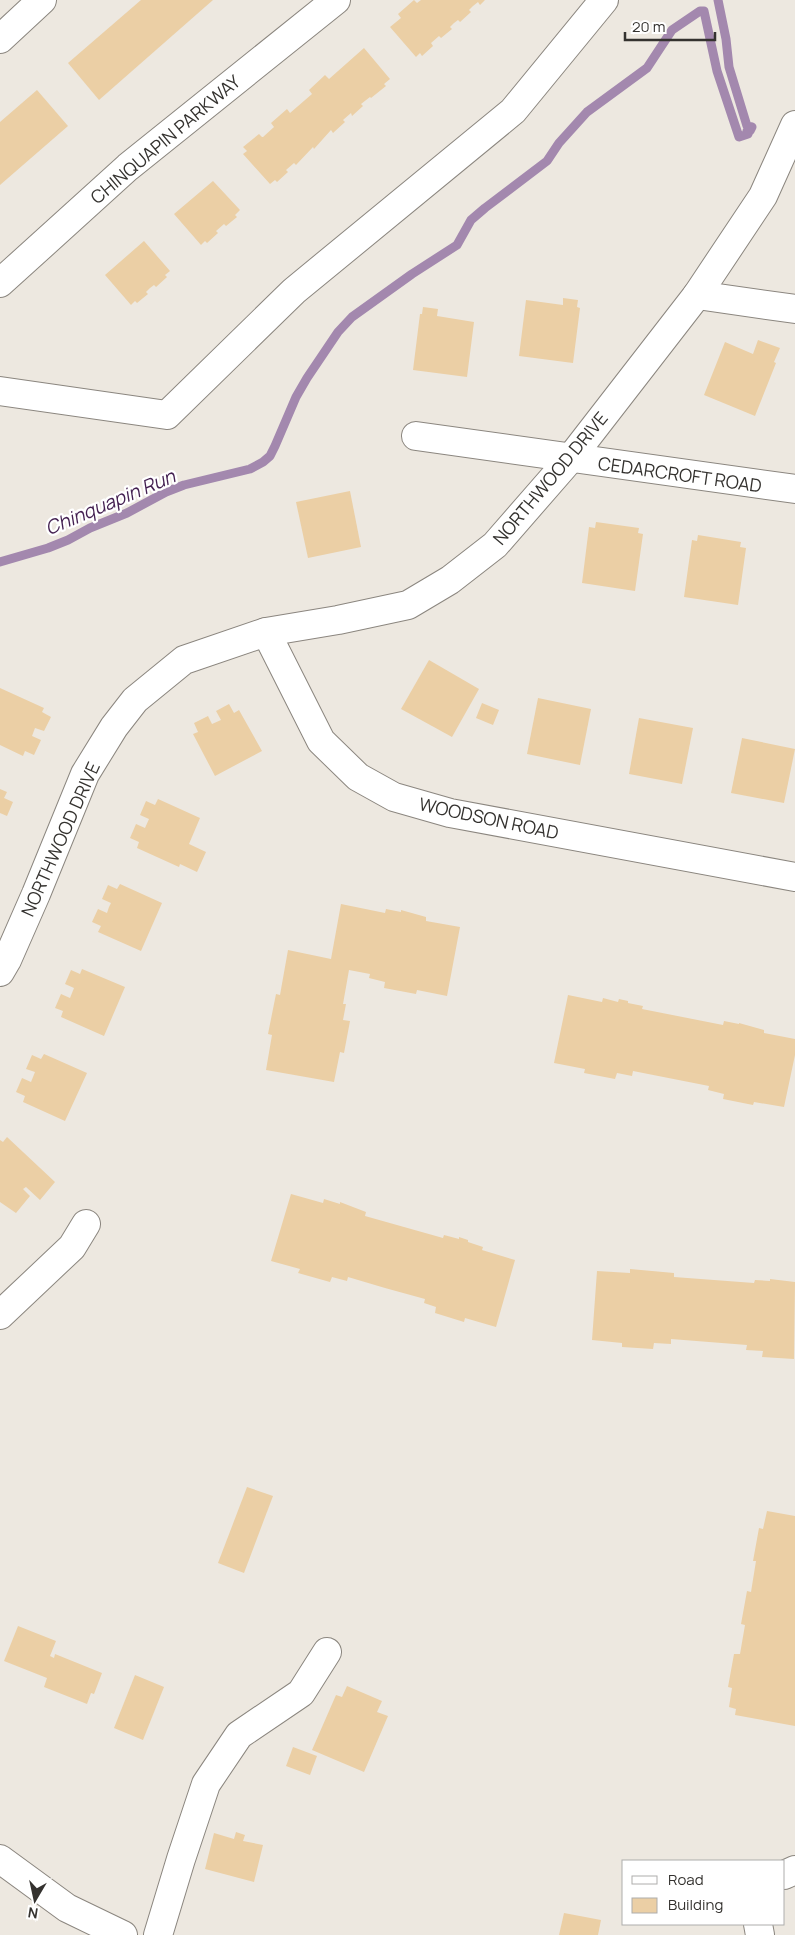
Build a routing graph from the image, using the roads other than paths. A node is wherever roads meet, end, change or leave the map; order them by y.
1 (42, 0) edge
2 (336, 0) edge
3 (604, 0) edge
4 (2, 32) edge
5 (795, 125) edge
6 (0, 283) edge
7 (697, 294) junction
8 (795, 309) edge
9 (0, 392) edge
10 (416, 436) dead end
11 (570, 459) junction
12 (795, 489) edge
13 (266, 632) junction
14 (795, 877) edge
15 (0, 972) edge
16 (86, 1224) dead end
17 (0, 1315) edge
18 (327, 1652) dead end
19 (0, 1859) edge
20 (123, 1935) edge
21 (158, 1935) edge

1 - 4 street
2 - 6 street, CHINQUAPIN PARKWAY
3 - 9 street
5 - 7 street, NORTHWOOD DRIVE
7 - 8 street
7 - 11 street, NORTHWOOD DRIVE
10 - 11 street, CEDARCROFT ROAD
11 - 12 street, CEDARCROFT ROAD
11 - 13 street, NORTHWOOD DRIVE
13 - 14 street, WOODSON ROAD
13 - 15 street, NORTHWOOD DRIVE
16 - 17 street
18 - 21 street
19 - 20 street

